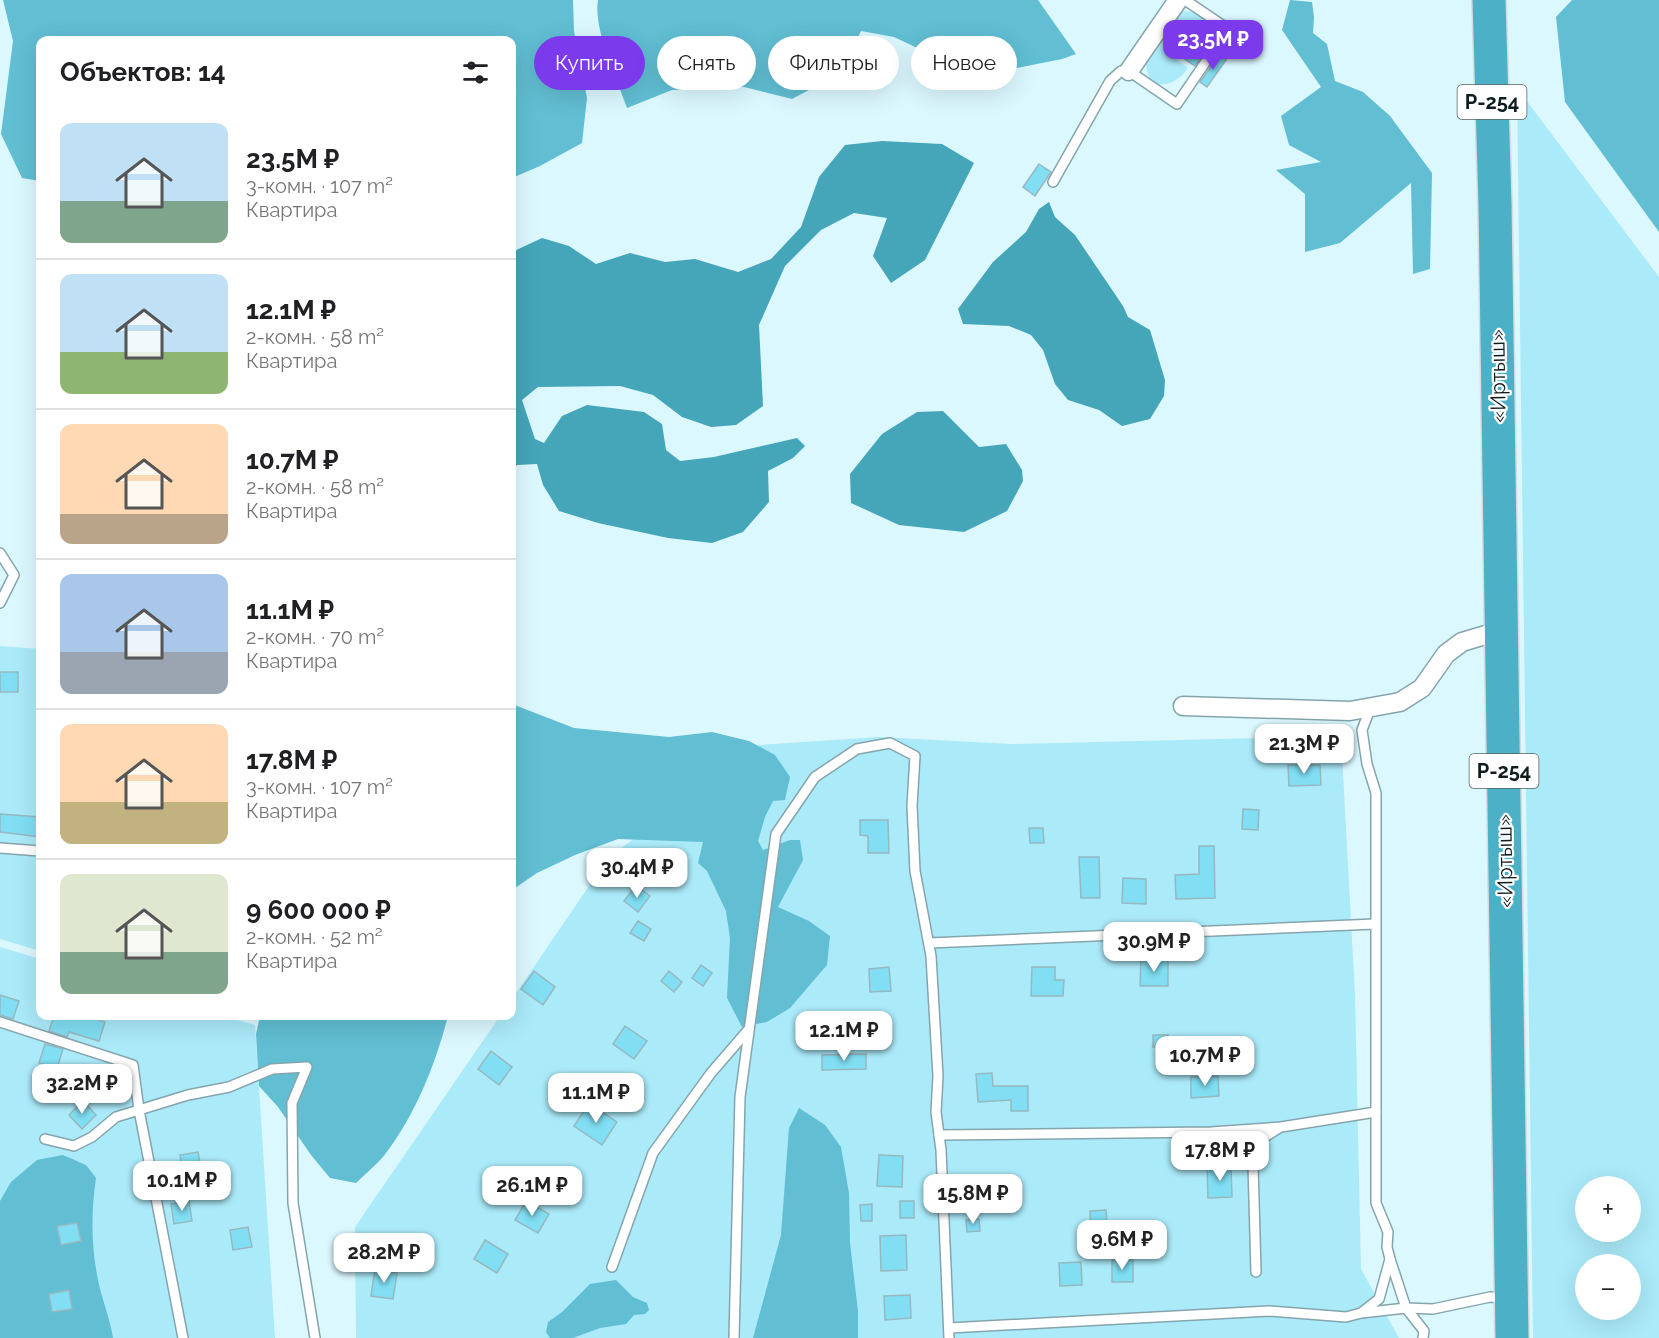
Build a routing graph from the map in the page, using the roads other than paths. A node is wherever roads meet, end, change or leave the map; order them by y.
1 (1178, 0) edge
2 (1185, 0) edge
3 (1489, 0) edge
4 (1497, 0) edge
5 (1129, 71) junction
6 (1053, 182) dead end
7 (1495, 205) junction
8 (0, 553) edge
9 (0, 603) edge
10 (1502, 630) junction
11 (1183, 706) dead end
12 (1370, 709) junction
13 (0, 848) edge
14 (36, 851) edge
15 (1375, 924) junction
16 (929, 943) junction
17 (0, 1022) edge
18 (749, 1029) junction
19 (139, 1110) junction
20 (1376, 1113) junction
21 (1281, 1127) junction
22 (939, 1135) junction
23 (45, 1139) dead end
24 (1390, 1259) junction
25 (612, 1266) dead end
26 (1256, 1272) dead end
27 (1511, 1298) junction
28 (1406, 1308) junction
29 (1361, 1313) junction
30 (949, 1333) edge
31 (183, 1338) edge
32 (315, 1338) edge
33 (734, 1338) edge
34 (1423, 1338) edge
35 (1512, 1338) edge

1 - 5 street
2 - 5 lane
3 - 7 highway, «Иртыш» / Р-254
4 - 7 highway, «Иртыш» / Р-254
5 - 6 lane
7 - 10 highway, «Иртыш» / Р-254
8 - 9 lane
10 - 12 street
10 - 27 highway, «Иртыш» / Р-254
11 - 12 street
12 - 15 lane
13 - 14 lane
15 - 16 lane
15 - 20 lane
16 - 18 lane
16 - 22 lane
17 - 19 lane
18 - 25 lane
18 - 33 lane
19 - 23 lane
19 - 31 lane
19 - 32 lane
20 - 21 lane
20 - 24 lane
21 - 22 lane
21 - 26 lane
22 - 30 lane
24 - 28 lane
24 - 29 lane
27 - 28 lane
27 - 35 highway, «Иртыш» / Р-254
28 - 29 lane
28 - 34 lane
29 - 30 lane

